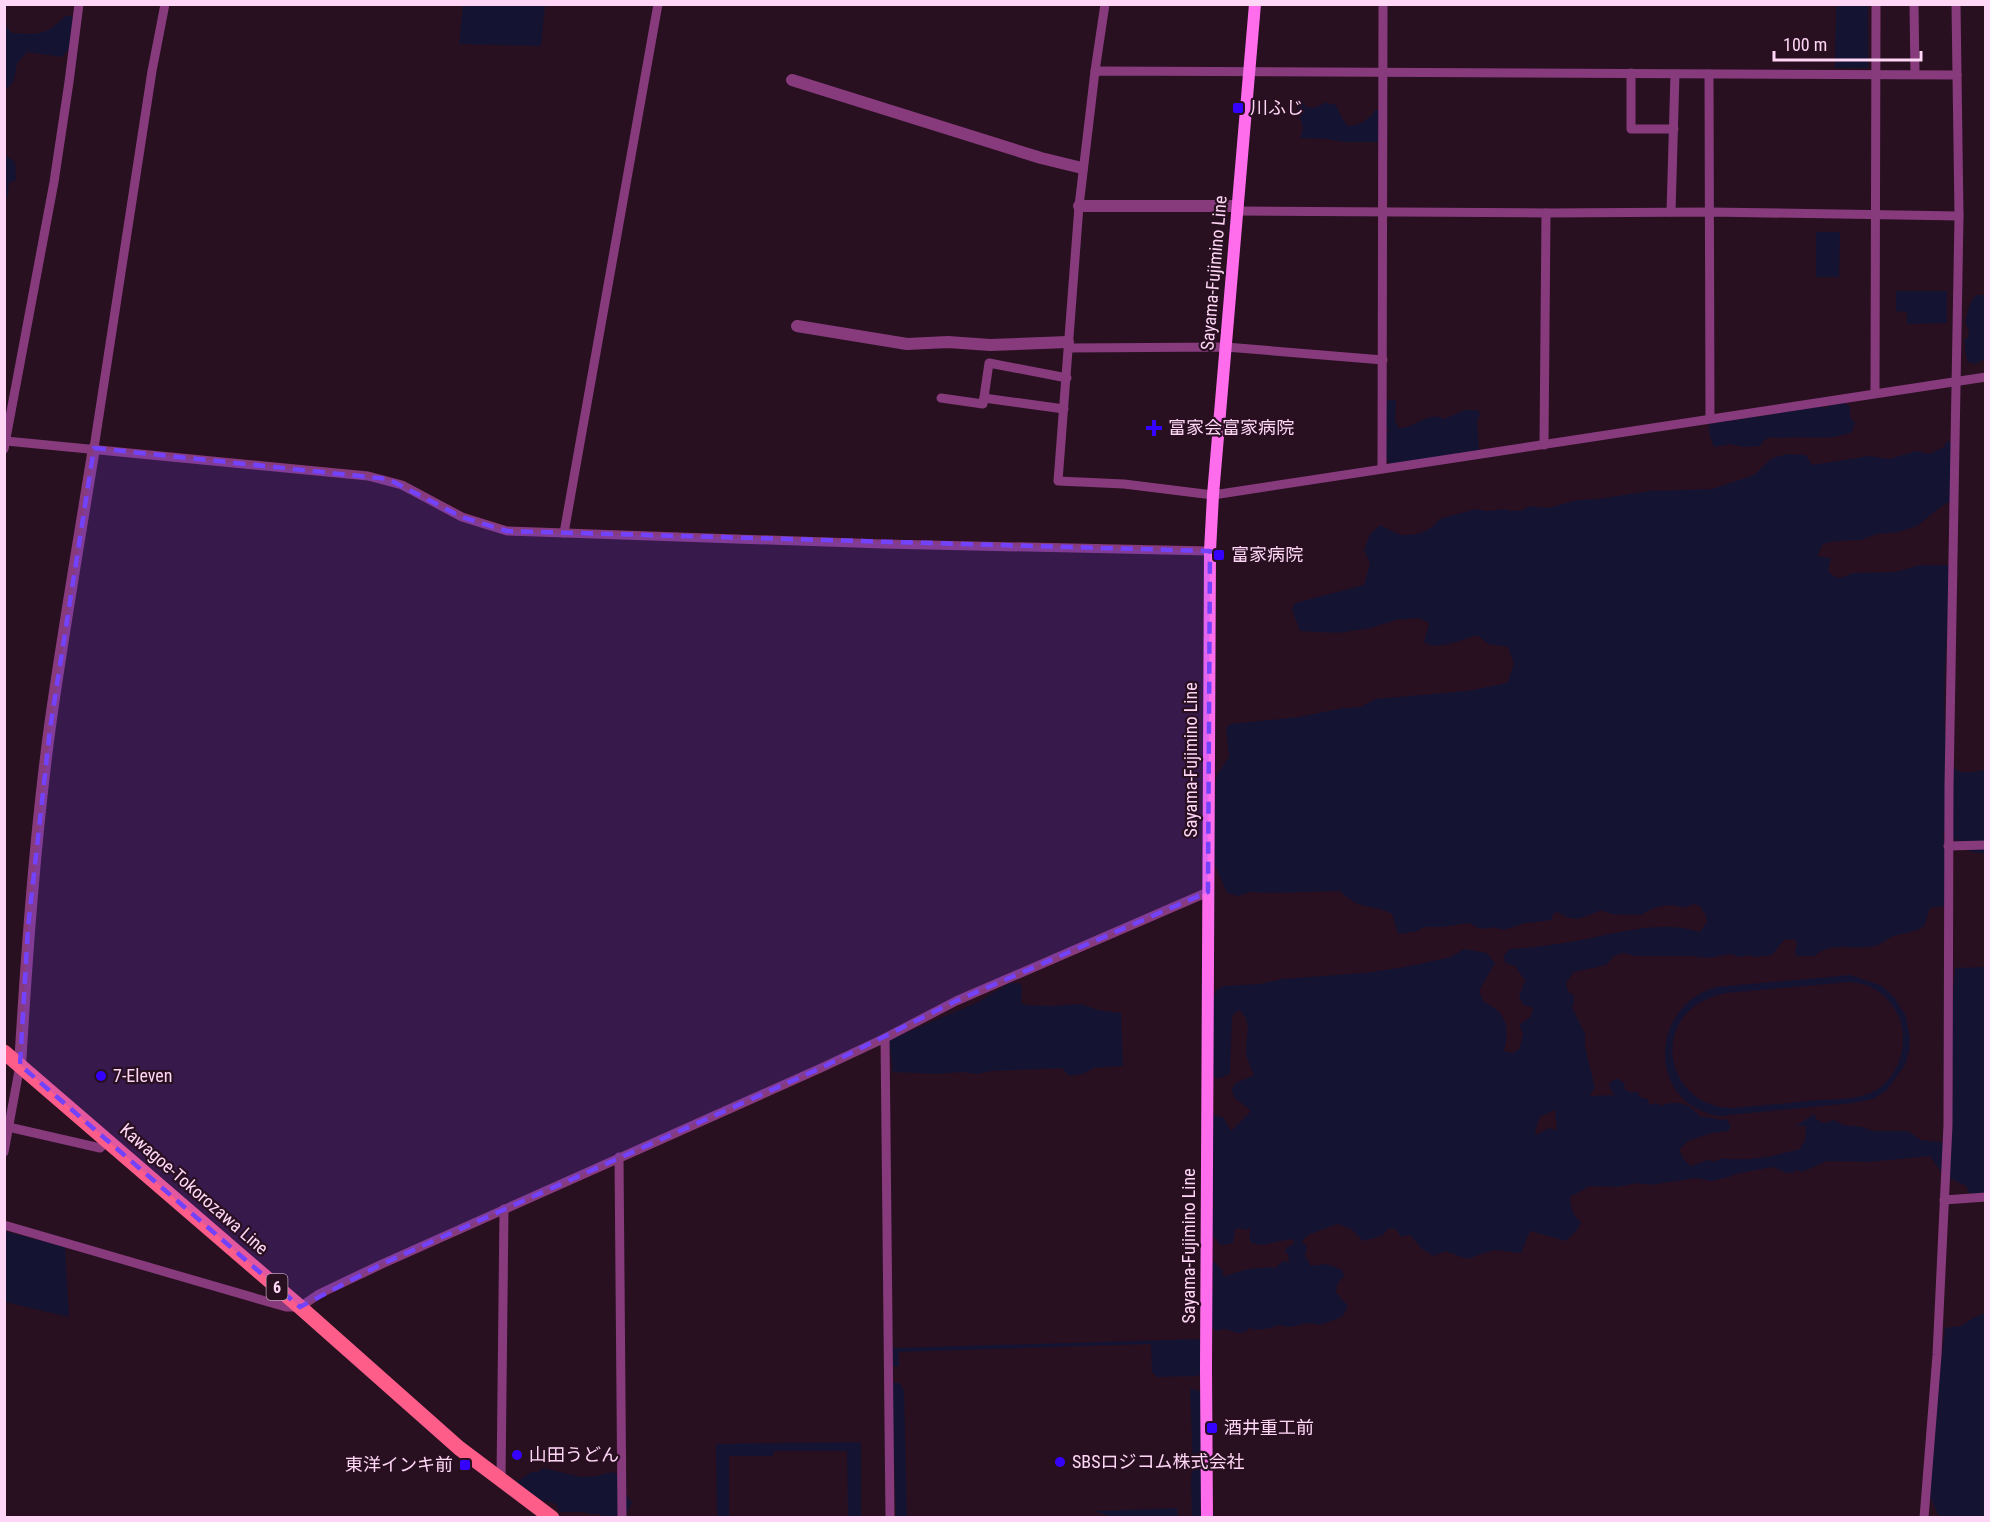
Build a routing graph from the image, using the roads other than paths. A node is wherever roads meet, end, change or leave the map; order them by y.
1 (79, 4) edge
2 (165, 4) edge
3 (658, 4) edge
4 (1106, 4) edge
5 (1255, 4) edge
6 (1383, 4) edge
7 (1876, 4) edge
8 (1914, 4) edge
9 (1956, 4) edge
10 (1095, 71) junction
11 (1249, 71) junction
12 (1383, 72) junction
13 (1631, 73) junction
14 (1675, 74) junction
15 (1709, 74) junction
16 (1915, 74) junction
17 (1875, 75) junction
18 (1957, 75) junction
19 (792, 80) dead end
20 (1674, 129) junction
21 (1082, 168) junction
22 (1078, 206) junction
23 (1238, 209) junction
24 (1671, 212) junction
25 (1710, 212) junction
26 (1383, 213) junction
27 (1546, 213) junction
28 (1876, 214) junction
29 (1959, 216) junction
30 (797, 326) dead end
31 (990, 345) junction
32 (1069, 345) junction
33 (1226, 347) junction
34 (1383, 360) junction
35 (989, 363) junction
36 (1986, 377) edge
37 (1067, 378) junction
38 (1956, 380) junction
39 (1875, 393) junction
40 (941, 398) dead end
41 (984, 398) junction
42 (1064, 409) junction
43 (1710, 418) junction
44 (5, 445) edge
45 (1544, 445) junction
46 (94, 448) junction
47 (1382, 468) junction
48 (1213, 495) junction
49 (564, 533) junction
50 (1210, 551) junction
51 (1986, 845) edge
52 (1948, 846) junction
53 (1208, 892) junction
54 (885, 1038) junction
55 (4, 1052) edge
56 (20, 1065) junction
57 (7, 1127) edge
58 (107, 1141) junction
59 (4, 1152) edge
60 (619, 1157) junction
61 (1986, 1197) edge
62 (1944, 1200) junction
63 (504, 1209) junction
64 (4, 1225) edge
65 (300, 1307) junction
66 (501, 1480) junction
67 (552, 1518) edge
68 (622, 1518) edge
69 (890, 1518) edge
70 (1208, 1518) edge
71 (1924, 1518) edge

1 - 44 street
2 - 46 street
3 - 49 street
4 - 10 street
5 - 11 main road, Sayama-Fujimino Line
6 - 12 street
7 - 17 street
8 - 16 street
9 - 18 street
10 - 11 street
10 - 21 street
11 - 12 street
11 - 23 main road, Sayama-Fujimino Line
12 - 13 street
12 - 26 street
13 - 14 street
13 - 20 street
14 - 15 street
14 - 20 street
15 - 17 street
15 - 25 street
16 - 17 street
16 - 18 street
17 - 28 street
18 - 29 street
19 - 21 street
20 - 24 street
21 - 22 street
22 - 23 street
22 - 32 street
23 - 26 street
23 - 33 main road, Sayama-Fujimino Line
24 - 25 street
24 - 27 street
25 - 28 street
25 - 43 street
26 - 27 street
26 - 34 street
27 - 45 street
28 - 29 street
28 - 39 street
29 - 38 street
30 - 31 street
31 - 32 street
31 - 35 street
32 - 33 street
32 - 37 street
33 - 34 street
33 - 48 main road, Sayama-Fujimino Line
34 - 47 street
35 - 37 street
35 - 41 street
36 - 38 street
37 - 42 street
38 - 39 street
38 - 52 street
39 - 43 street
40 - 41 street
41 - 42 street
42 - 48 street
43 - 45 street
44 - 46 street
45 - 47 street
46 - 49 street
46 - 56 street
47 - 48 street
48 - 50 main road, Sayama-Fujimino Line
49 - 50 street
50 - 53 main road, Sayama-Fujimino Line
51 - 52 street
52 - 62 street
53 - 54 street
53 - 70 main road, Sayama-Fujimino Line
54 - 60 street
54 - 69 street
55 - 56 main road, Kawagoe-Tokorozawa Line / 6
56 - 57 street
56 - 58 main road, Kawagoe-Tokorozawa Line / 6
57 - 58 street
57 - 59 street
58 - 65 main road, Kawagoe-Tokorozawa Line / 6
60 - 63 street
60 - 68 street
61 - 62 street
62 - 71 street
63 - 65 street
63 - 66 street
64 - 65 street
65 - 66 main road, Kawagoe-Tokorozawa Line / 6
66 - 67 main road, Kawagoe-Tokorozawa Line / 6

